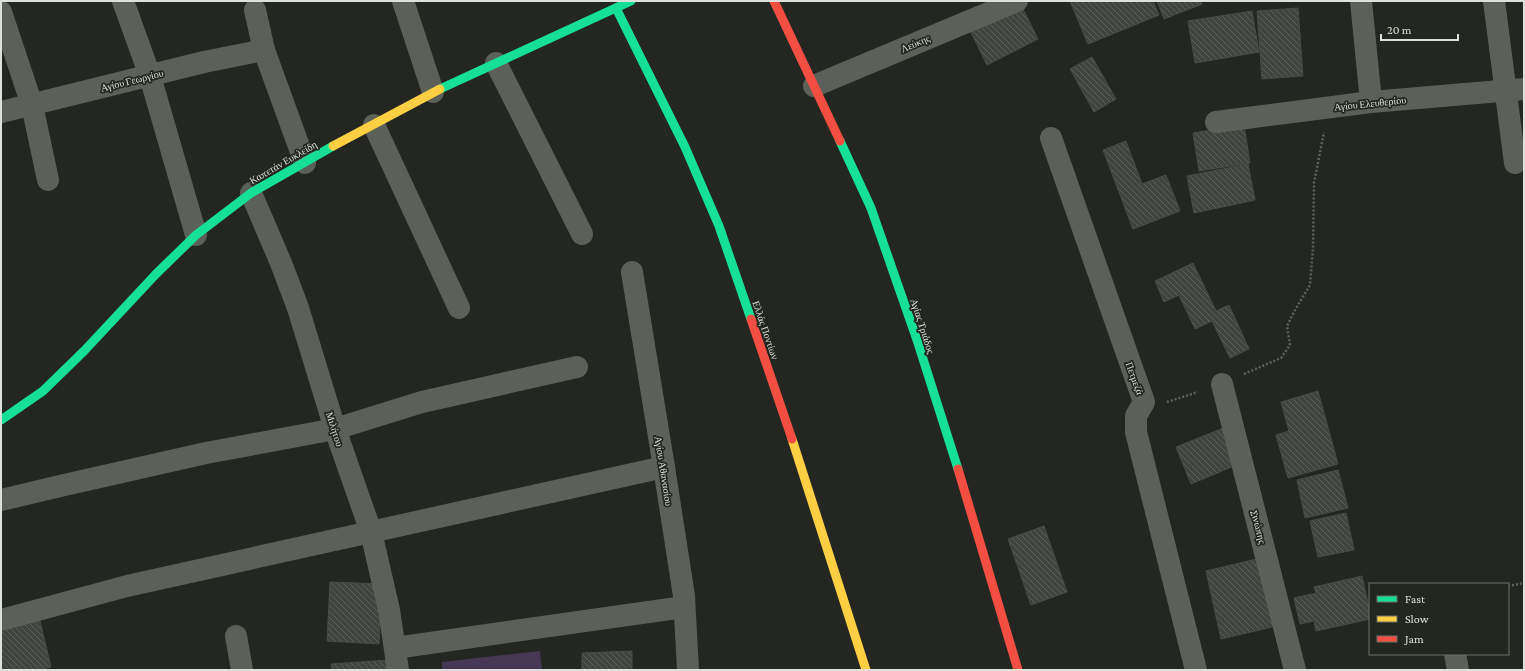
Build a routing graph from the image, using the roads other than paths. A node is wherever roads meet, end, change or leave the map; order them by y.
1 (123, 1) edge
2 (402, 1) edge
3 (631, 1) edge
4 (774, 1) edge
5 (1017, 1) edge
6 (1361, 1) edge
7 (1494, 1) edge
8 (616, 8) junction
9 (255, 10) dead end
10 (1, 12) edge
11 (264, 50) junction
12 (496, 63) junction
13 (150, 76) junction
14 (814, 86) junction
15 (1515, 90) edge
16 (433, 92) junction
17 (1371, 102) junction
18 (32, 105) junction
19 (1, 112) edge
20 (1216, 122) dead end
21 (374, 125) junction
22 (1051, 138) dead end
23 (306, 163) junction
24 (1515, 163) dead end
25 (48, 180) dead end
26 (251, 193) junction
27 (582, 234) dead end
28 (196, 235) junction
29 (632, 272) dead end
30 (459, 308) dead end
31 (577, 367) dead end
32 (1222, 384) road end
33 (1, 420) edge
34 (335, 428) junction
35 (664, 467) junction
36 (1, 500) edge
37 (371, 532) junction
38 (684, 607) junction
39 (1, 620) edge
40 (236, 636) dead end
41 (394, 648) junction
42 (1455, 655) edge
43 (242, 670) edge
44 (398, 670) edge
45 (688, 670) edge
46 (866, 670) edge
47 (1018, 670) edge
48 (1196, 670) edge
49 (1295, 670) edge
50 (1458, 670) edge

1 - 13 street
2 - 16 street
3 - 8 street, Καπετάν Ευκλείδη
4 - 14 street, Αγίας Τριάδος
5 - 14 street, Λεύκης
6 - 17 street
7 - 15 street
8 - 12 street, Καπετάν Ευκλείδη
8 - 46 street, Ελλάς Ποντίων
9 - 11 street
10 - 18 street
11 - 13 street, Αγίου Γεωργίου
11 - 23 street
12 - 16 street, Καπετάν Ευκλείδη
12 - 27 street
13 - 18 street, Αγίου Γεωργίου
13 - 28 street
14 - 47 street, Αγίας Τριάδος
15 - 17 street, Αγίου Ελευθερίου
15 - 24 street
16 - 21 street, Καπετάν Ευκλείδη
17 - 20 street, Αγίου Ελευθερίου
18 - 19 street, Αγίου Γεωργίου
18 - 25 street
21 - 23 street, Καπετάν Ευκλείδη
21 - 30 street
22 - 48 street, Πετμεζά
23 - 26 street, Καπετάν Ευκλείδη
26 - 28 street, Καπετάν Ευκλείδη
26 - 34 street, Μιλήτου
28 - 33 street, Καπετάν Ευκλείδη
29 - 35 street, Αγίου Αθανασίου
31 - 34 street
32 - 49 street, Σινώπης
34 - 36 street
34 - 37 street, Μιλήτου
35 - 37 street
35 - 38 street, Αγίου Αθανασίου
37 - 39 street
37 - 41 street, Μιλήτου
38 - 41 street
38 - 45 street, Αγίου Αθανασίου
40 - 43 street
41 - 44 street, Μιλήτου
42 - 50 street

